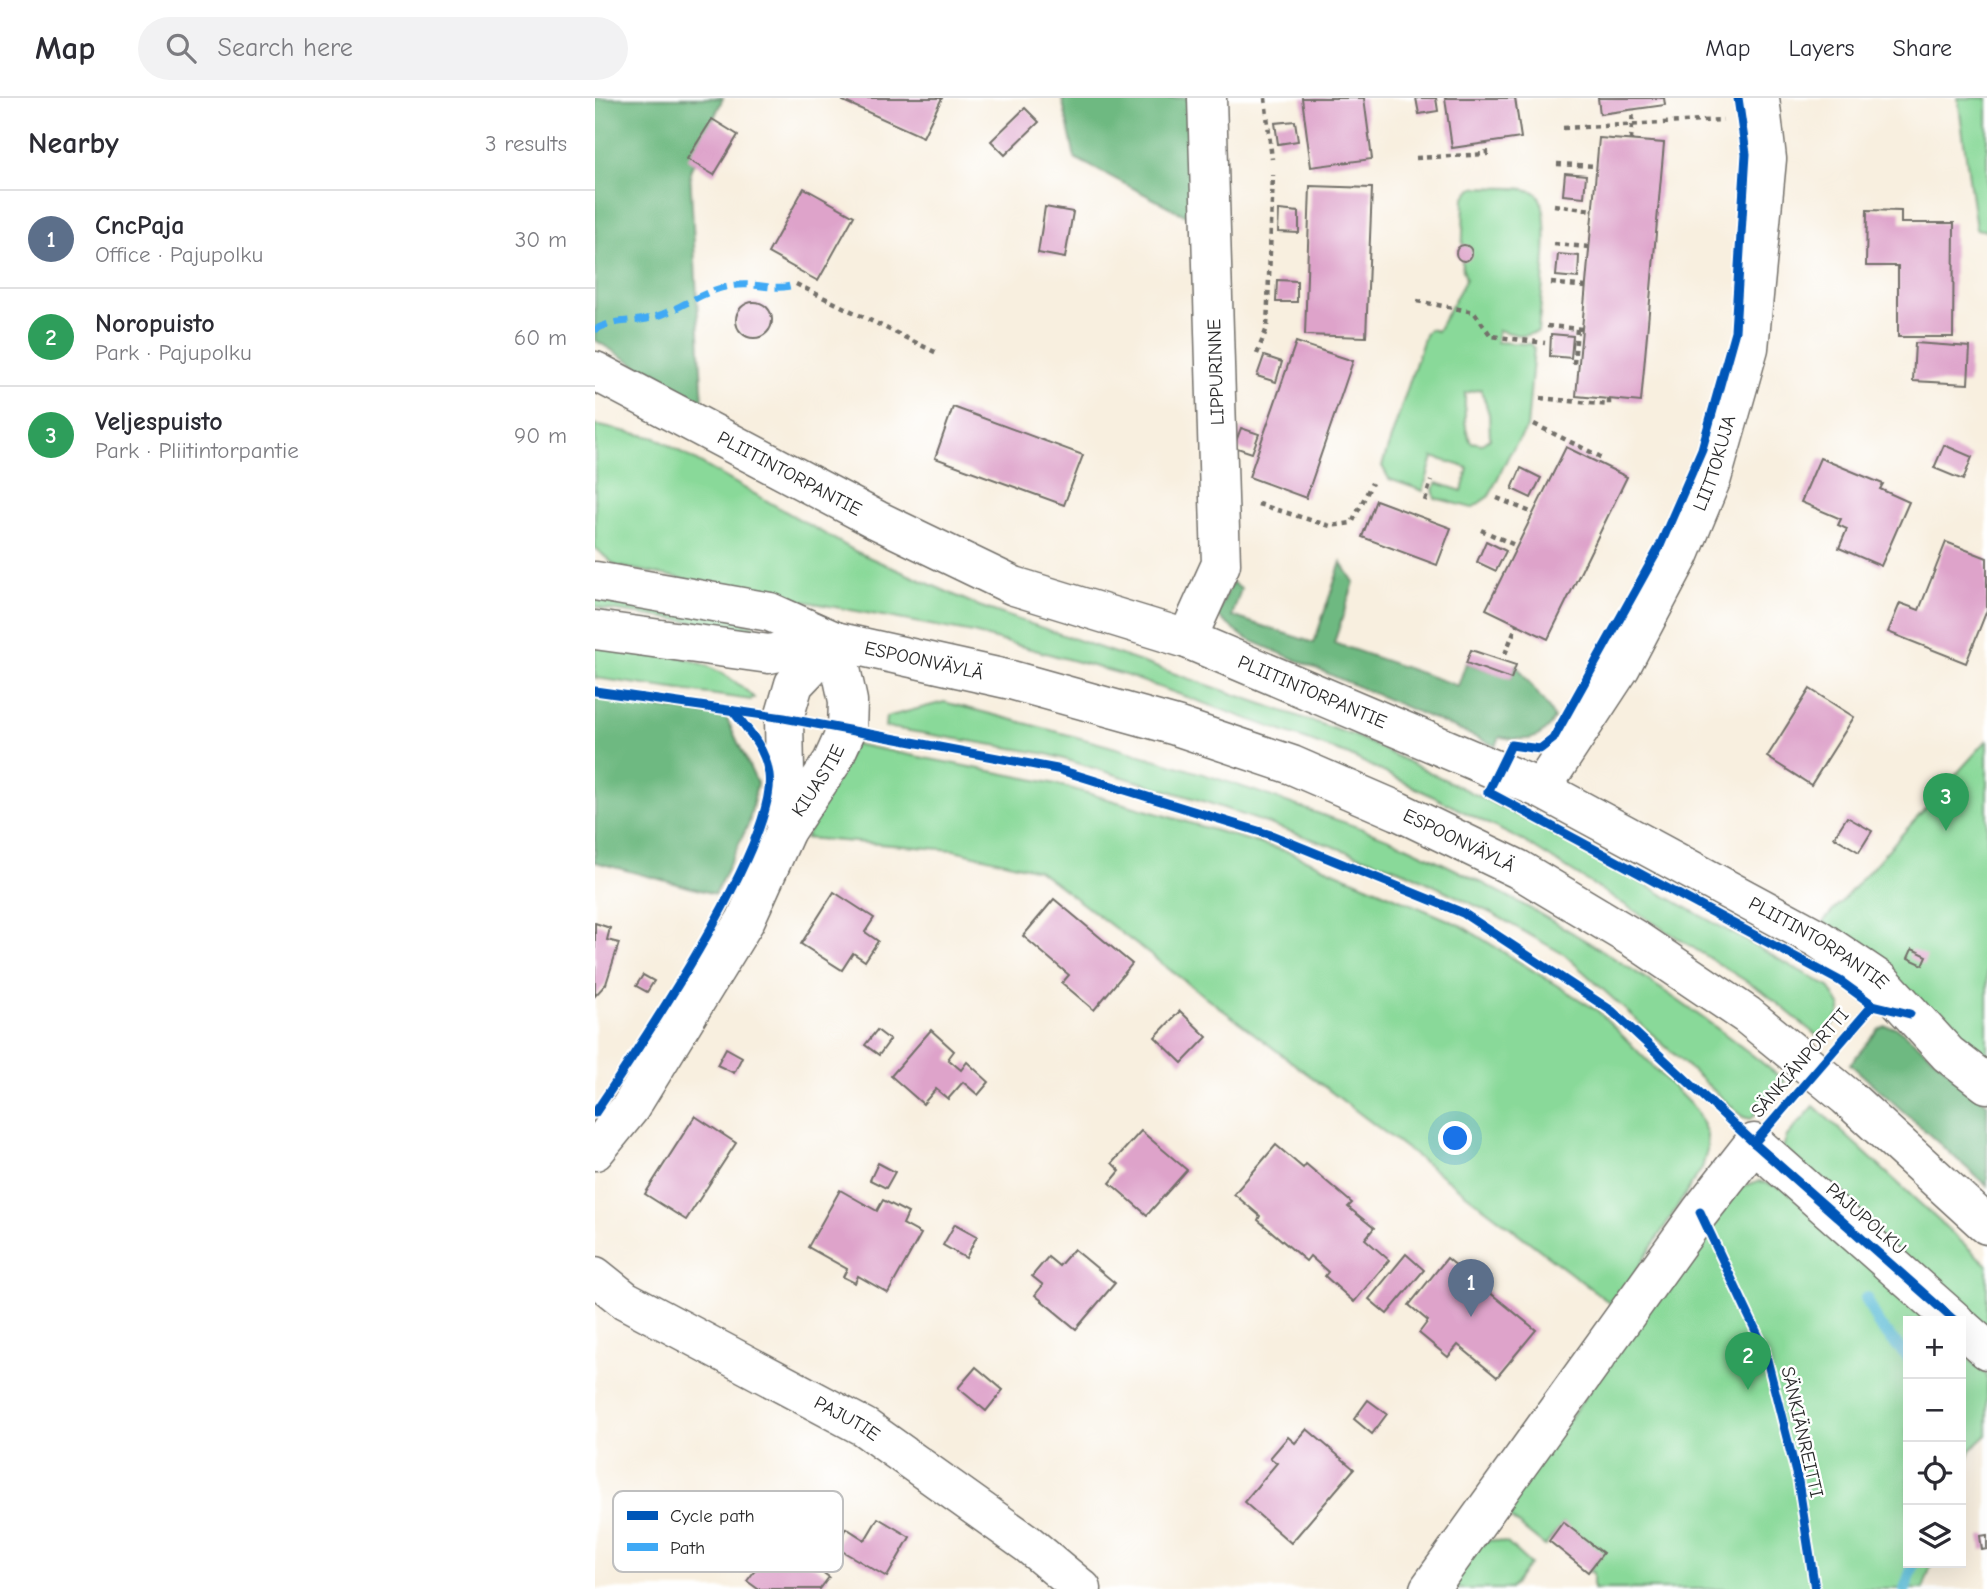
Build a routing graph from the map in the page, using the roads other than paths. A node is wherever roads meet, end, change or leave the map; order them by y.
1 (1207, 98) edge
2 (1759, 98) edge
3 (595, 371) edge
4 (595, 581) edge
5 (595, 630) edge
6 (1187, 639) junction
7 (835, 641) junction
8 (1541, 789) junction
9 (786, 830) junction
10 (1987, 1084) edge
11 (595, 1151) edge
12 (1987, 1225) edge
13 (595, 1276) edge
14 (1949, 1316) edge
15 (1966, 1331) edge
16 (1987, 1350) edge
17 (1081, 1589) edge
18 (1429, 1589) edge

1 - 6 street, LIPPURINNE
2 - 8 street, LIITTOKUJA
3 - 6 street, PLIITINTORPANTIE
4 - 7 street, ESPOONVÄYLÄ
5 - 7 street, ESPOONVÄYLÄ
6 - 8 street, PLIITINTORPANTIE
7 - 9 street, KIUASTIE
7 - 9 street, KIUASTIE
7 - 12 street, ESPOONVÄYLÄ
8 - 10 street, PLIITINTORPANTIE
9 - 11 street, KIUASTIE
13 - 17 street, PAJUTIE
14 - 18 street, PAJUPOLKU
15 - 16 street

